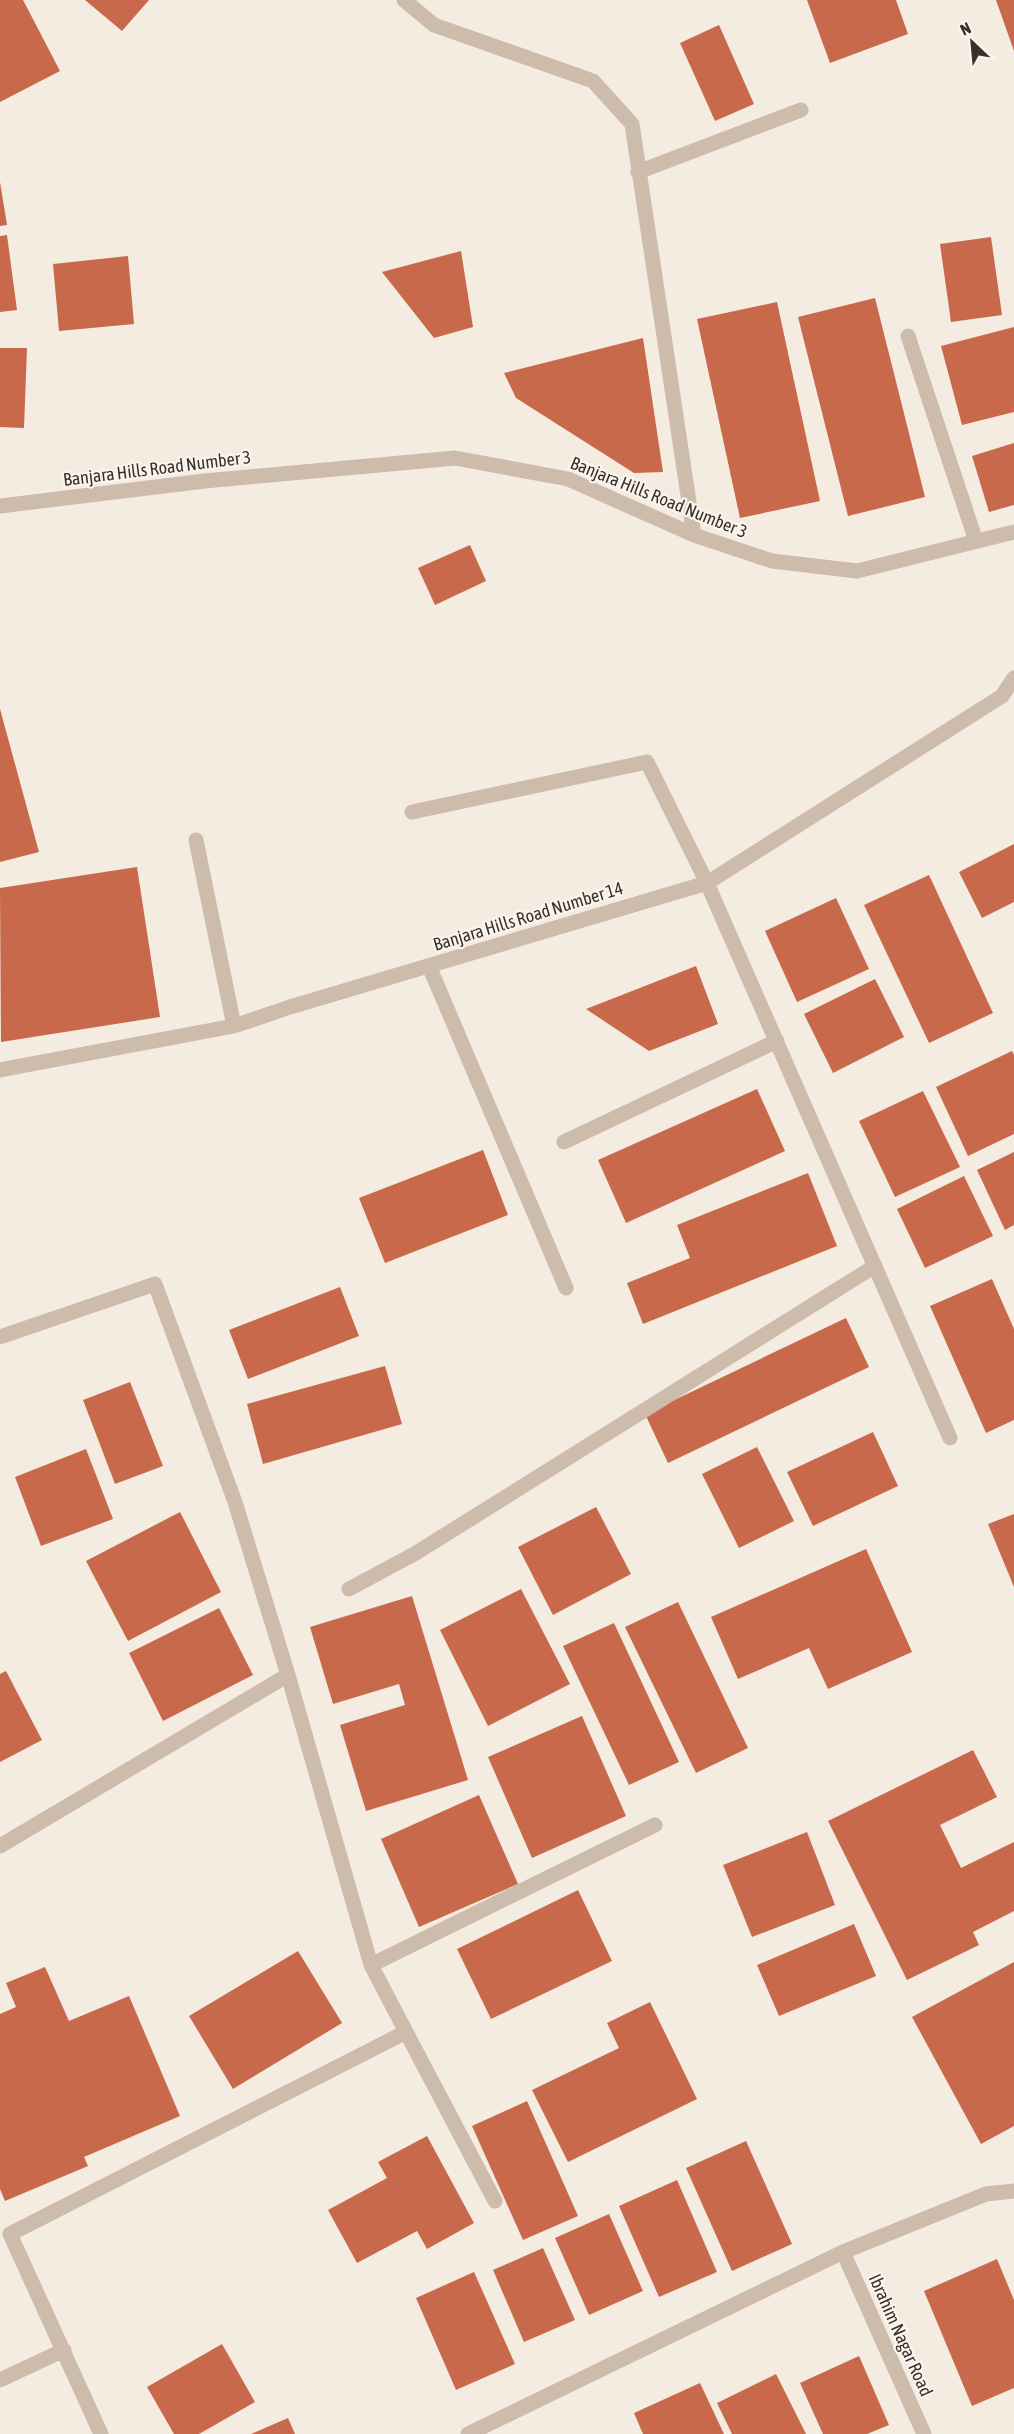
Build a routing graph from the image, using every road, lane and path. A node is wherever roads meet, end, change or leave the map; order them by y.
1 (405, 0) edge
2 (801, 110) dead end
3 (638, 172) junction
4 (908, 336) dead end
5 (0, 506) edge
6 (1014, 532) edge
7 (694, 536) junction
8 (976, 541) junction
9 (1014, 678) edge
10 (412, 812) dead end
11 (196, 840) dead end
12 (708, 883) junction
13 (429, 966) junction
14 (234, 1026) junction
15 (777, 1041) junction
16 (0, 1070) edge
17 (564, 1142) dead end
18 (874, 1266) junction
19 (566, 1288) dead end
20 (0, 1337) edge
21 (950, 1438) dead end
22 (349, 1589) dead end
23 (288, 1674) junction
24 (655, 1825) dead end
25 (0, 1846) edge
26 (371, 1965) junction
27 (406, 2032) junction
28 (1014, 2191) edge
29 (495, 2201) dead end
30 (843, 2252) junction
31 (64, 2350) junction
32 (0, 2380) edge
33 (100, 2434) edge
34 (468, 2434) edge
35 (924, 2434) edge

1 - 3 street
2 - 3 street
3 - 7 street
4 - 8 street
5 - 7 street, Banjara Hills Road Number 3
6 - 8 street, Banjara Hills Road Number 3
7 - 8 street, Banjara Hills Road Number 3
9 - 12 street, Banjara Hills Road Number 14
10 - 12 street
11 - 14 street
12 - 13 street, Banjara Hills Road Number 14
12 - 15 street
13 - 14 street, Banjara Hills Road Number 14
13 - 19 street
14 - 16 street, Banjara Hills Road Number 14
15 - 17 street
15 - 18 street
18 - 21 street
18 - 22 street
20 - 23 street
23 - 25 street
23 - 26 street
24 - 26 street
26 - 27 street
27 - 29 street
27 - 31 street
28 - 30 street
30 - 34 street
30 - 35 street, Ibrahim Nagar Road
31 - 32 street
31 - 33 street

